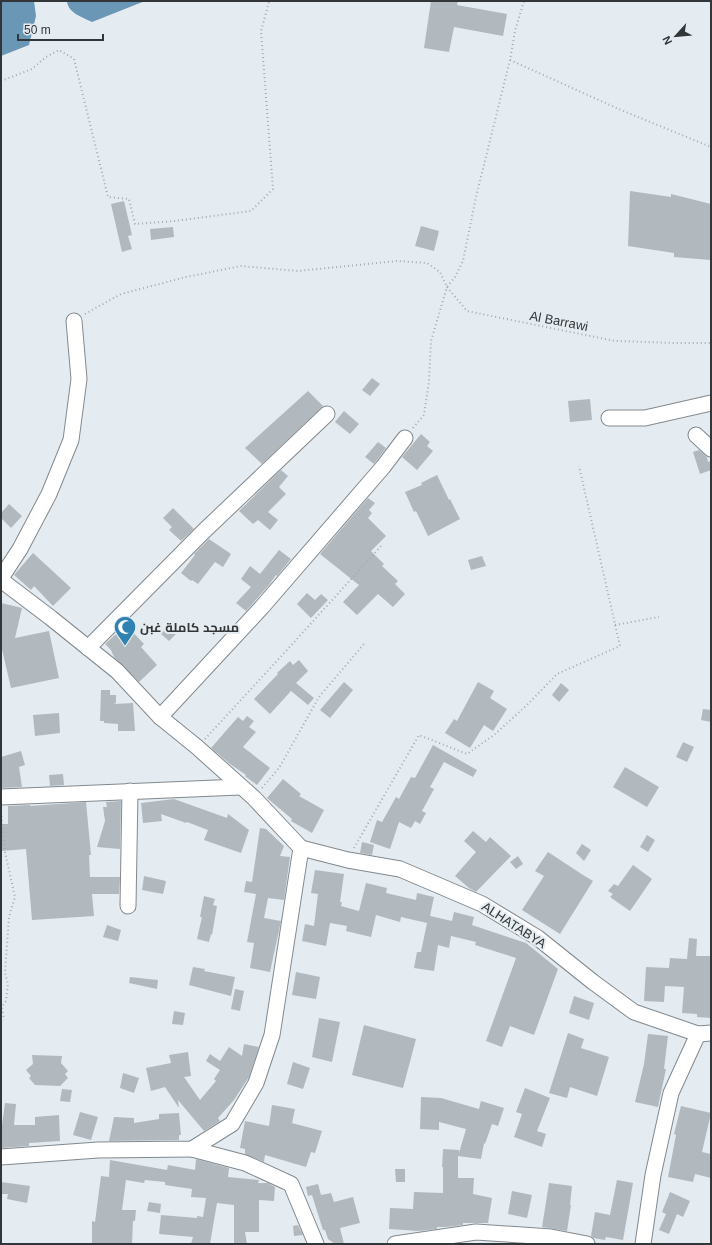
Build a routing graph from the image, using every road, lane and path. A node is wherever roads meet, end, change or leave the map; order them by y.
1 (270, 1) edge
2 (524, 1) edge
3 (510, 60) junction
4 (1, 81) edge
5 (711, 147) edge
6 (447, 287) junction
7 (74, 321) joint
8 (711, 343) edge
9 (711, 403) edge
10 (327, 414) dead end
11 (609, 418) dead end
12 (696, 435) dead end
13 (405, 438) joint
14 (711, 449) edge
15 (579, 466) dead end
16 (382, 544) dead end
17 (1, 579) edge
18 (659, 617) dead end
19 (615, 625) junction
20 (364, 644) dead end
21 (88, 648) junction
22 (160, 717) junction
23 (197, 747) junction
24 (240, 787) junction
25 (130, 791) junction
26 (1, 796) edge
27 (254, 798) junction
28 (1, 812) edge
29 (301, 848) junction
30 (348, 860) junction
31 (128, 906) dead end
32 (4, 1020) dead end
33 (704, 1034) edge
34 (192, 1149) junction
35 (1, 1157) edge
36 (316, 1244) edge
37 (395, 1244) edge
38 (587, 1244) edge
39 (643, 1244) edge

1 - 4 path
2 - 3 path
3 - 5 path
3 - 6 path
6 - 7 path, Al Barrawi
6 - 8 path, Al Barrawi
6 - 13 path
7 - 17 street
9 - 11 street
10 - 21 street
12 - 14 street
13 - 22 street
15 - 19 path
16 - 23 path
17 - 21 street
18 - 19 path
19 - 30 path
20 - 27 path
21 - 22 street
22 - 23 street
23 - 24 street
24 - 25 street
24 - 27 street
25 - 26 street
25 - 31 street
27 - 29 street
28 - 32 path
29 - 30 street, ALHATABYA
29 - 34 street
30 - 33 street, ALHATABYA
33 - 39 street
34 - 35 street
34 - 36 street
37 - 38 street

